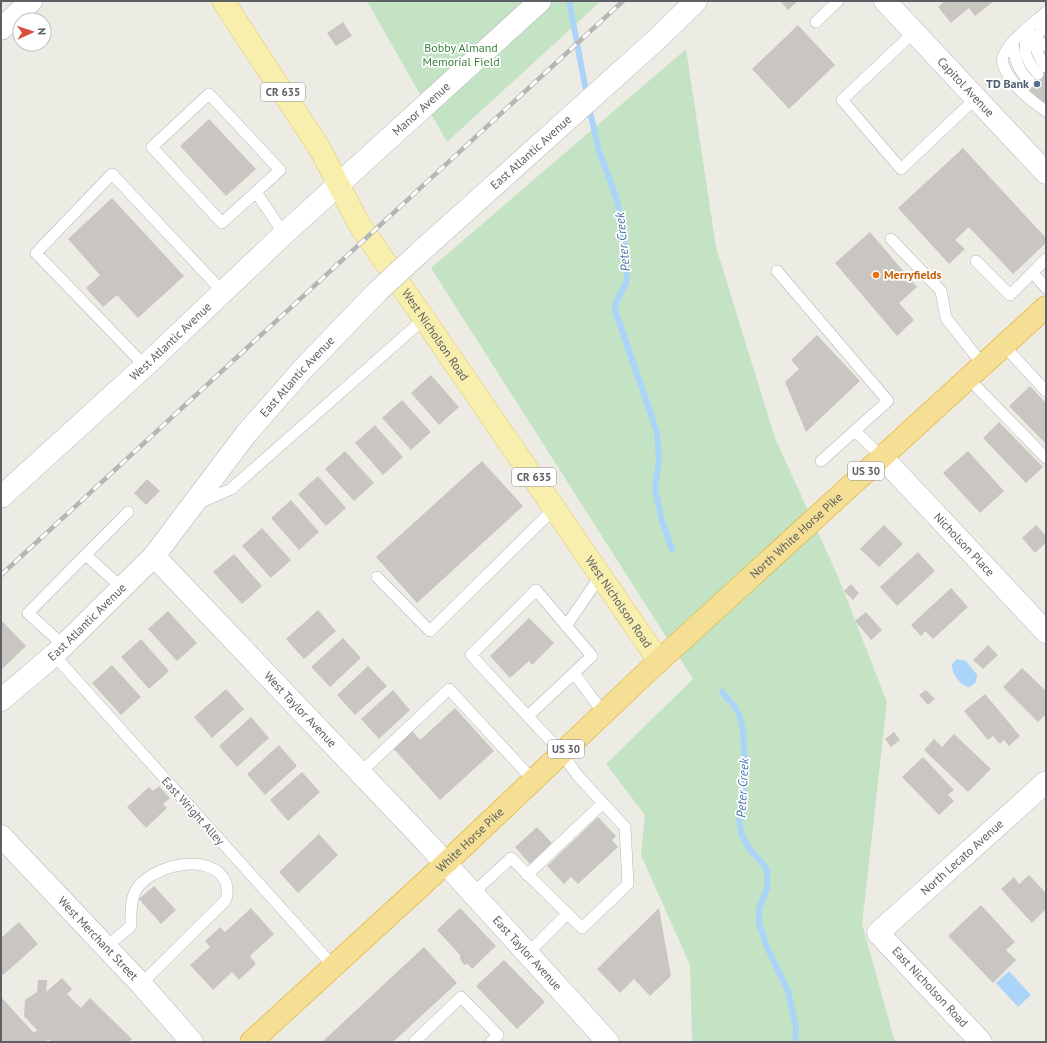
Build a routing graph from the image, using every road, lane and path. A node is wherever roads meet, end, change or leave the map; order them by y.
1 (31, 1) edge
2 (223, 1) edge
3 (540, 1) edge
4 (696, 1) edge
5 (838, 1) edge
6 (885, 1) edge
7 (1046, 12) edge
8 (816, 22) dead end
9 (1046, 24) edge
10 (1030, 27) junction
11 (1, 29) edge
12 (914, 32) junction
13 (1013, 42) junction
14 (1038, 74) edge
15 (976, 98) junction
16 (1046, 111) edge
17 (1046, 173) edge
18 (338, 184) junction
19 (256, 192) junction
20 (284, 234) junction
21 (891, 239) dead end
22 (1046, 259) edge
23 (976, 261) dead end
24 (777, 271) dead end
25 (1033, 272) junction
26 (1046, 288) edge
27 (223, 292) junction
28 (1046, 307) edge
29 (425, 318) junction
30 (1004, 346) junction
31 (145, 366) junction
32 (976, 372) junction
33 (1046, 391) edge
34 (855, 431) junction
35 (882, 457) junction
36 (1046, 458) edge
37 (822, 461) dead end
38 (1, 497) edge
39 (191, 506) junction
40 (556, 508) junction
41 (128, 512) dead end
42 (86, 555) junction
43 (154, 556) junction
44 (601, 575) junction
45 (377, 576) dead end
46 (122, 588) junction
47 (566, 626) junction
48 (1046, 632) edge
49 (688, 635) joint
50 (59, 651) junction
51 (659, 661) junction
52 (574, 673) junction
53 (1, 700) edge
54 (604, 714) junction
55 (528, 716) junction
56 (562, 753) junction
57 (360, 773) junction
58 (533, 780) junction
59 (1046, 782) edge
60 (603, 803) junction
61 (1, 836) edge
62 (446, 863) junction
63 (527, 874) junction
64 (473, 893) junction
65 (567, 914) junction
66 (878, 933) joint
67 (106, 947) junction
68 (528, 953) junction
69 (333, 966) junction
70 (141, 984) junction
71 (192, 1042) edge
72 (251, 1042) edge
73 (414, 1042) edge
74 (491, 1042) edge
75 (608, 1042) edge
76 (981, 1042) edge

1 - 11 street
2 - 18 main road, West Nicholson Road / CR 635
3 - 18 street, Manor Avenue
4 - 39 street, East Atlantic Avenue, bridge
5 - 8 lane
6 - 12 street, Capitol Avenue
7 - 10 lane
9 - 14 lane
10 - 13 lane
10 - 14 lane
12 - 15 street, Capitol Avenue
12 - 15 lane
13 - 14 lane
13 - 16 lane
15 - 17 street, Capitol Avenue
18 - 20 street, West Atlantic Avenue
18 - 29 main road, West Nicholson Road / CR 635
19 - 19 lane
19 - 20 lane
20 - 27 street, West Atlantic Avenue
21 - 32 lane
22 - 25 lane
23 - 25 lane
24 - 34 lane
25 - 26 lane
27 - 31 street, West Atlantic Avenue
27 - 31 lane
28 - 30 highway, North White Horse Pike / US 30
29 - 39 lane
29 - 40 main road, West Nicholson Road / CR 635
30 - 32 highway, North White Horse Pike / US 30
30 - 33 lane
31 - 38 street, West Atlantic Avenue
32 - 35 highway, North White Horse Pike / US 30
32 - 36 lane
34 - 35 lane
34 - 37 lane
35 - 48 street, Nicholson Place
35 - 49 highway, North White Horse Pike / US 30
39 - 43 street, East Atlantic Avenue
40 - 44 main road, West Nicholson Road / CR 635
40 - 45 lane
41 - 42 lane
42 - 46 lane
42 - 50 lane, East Wright Alley
43 - 46 street, East Atlantic Avenue
43 - 57 street, West Taylor Avenue
44 - 47 lane
44 - 51 main road, West Nicholson Road / CR 635
46 - 50 street, East Atlantic Avenue
47 - 52 lane
47 - 55 lane
49 - 51 highway, White Horse Pike / US 30
50 - 53 street, East Atlantic Avenue
50 - 69 lane, East Wright Alley
51 - 54 highway, White Horse Pike / US 30
52 - 54 lane
52 - 55 lane
54 - 56 highway, White Horse Pike / US 30
55 - 56 lane
56 - 58 highway, White Horse Pike / US 30
56 - 60 lane
57 - 58 lane
57 - 62 street, West Taylor Avenue
58 - 62 highway, White Horse Pike / US 30
59 - 66 street, North Lecato Avenue
60 - 63 lane
60 - 65 lane
61 - 67 street, West Merchant Street
62 - 64 street, East Taylor Avenue
62 - 69 highway, White Horse Pike / US 30
63 - 64 lane
63 - 65 lane
64 - 68 street, East Taylor Avenue
65 - 68 lane
66 - 76 street, East Nicholson Road
67 - 70 street, West Merchant Street
67 - 70 lane
68 - 75 street, East Taylor Avenue
69 - 72 highway, White Horse Pike / US 30
70 - 71 street, West Merchant Street
73 - 74 lane

